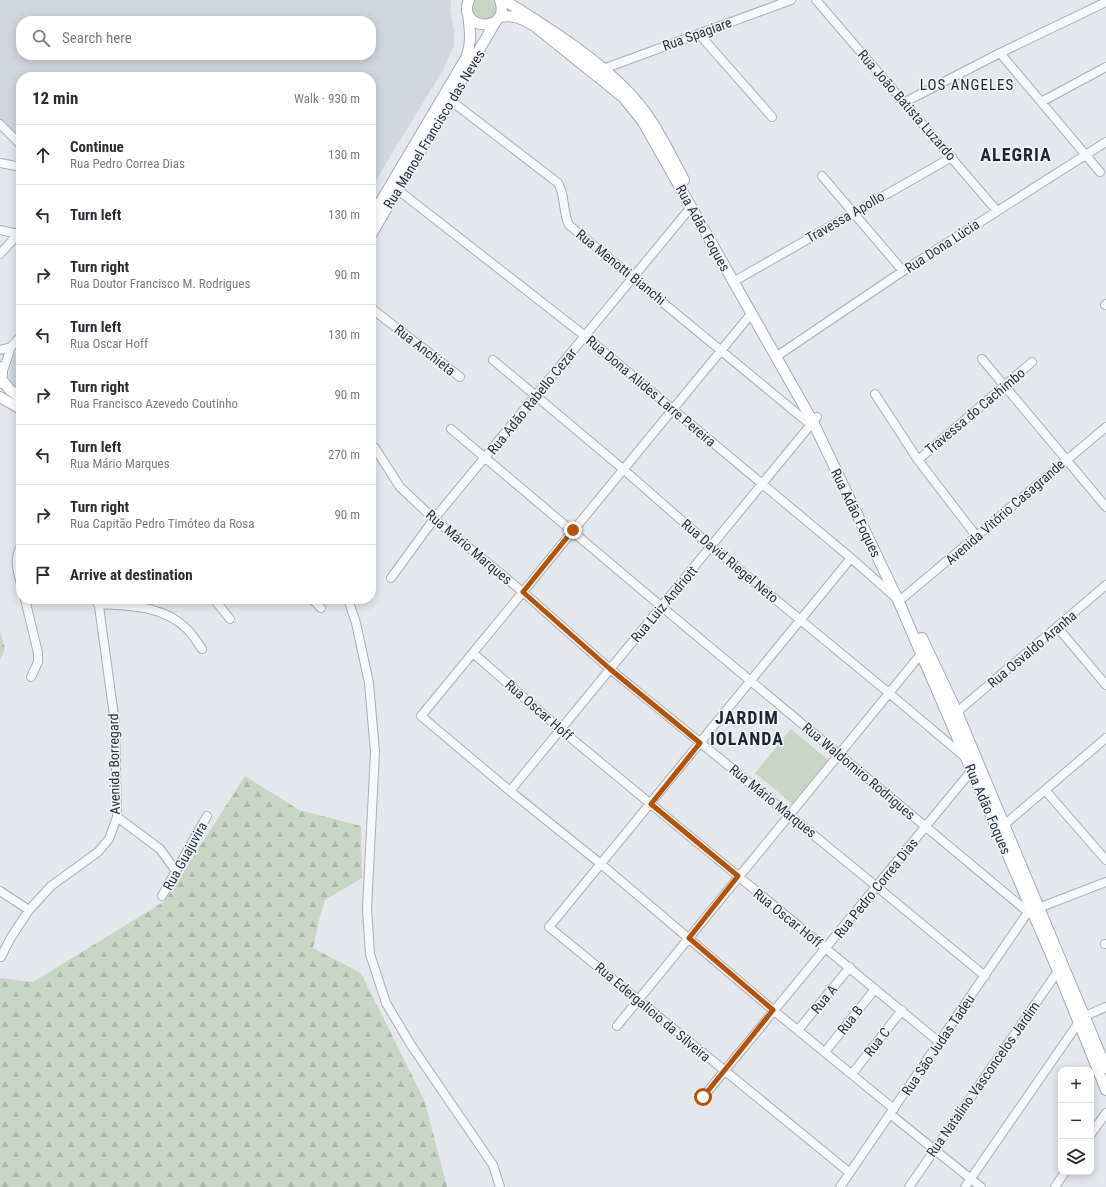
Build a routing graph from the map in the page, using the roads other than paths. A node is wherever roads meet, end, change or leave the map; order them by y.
1 (500, 0) edge
2 (504, 0) edge
3 (791, 0) edge
4 (816, 0) edge
5 (468, 1) edge
6 (1104, 3) edge
7 (468, 14) junction
8 (498, 19) junction
9 (699, 34) junction
10 (1000, 53) junction
11 (1106, 68) edge
12 (603, 69) junction
13 (450, 100) junction
14 (905, 102) junction
15 (1041, 102) junction
16 (772, 117) dead end
17 (0, 124) edge
18 (16, 140) edge
19 (1106, 142) edge
20 (1085, 154) junction
21 (952, 157) junction
22 (0, 164) edge
23 (16, 167) edge
24 (1100, 172) dead end
25 (822, 176) dead end
26 (398, 190) junction
27 (691, 207) junction
28 (376, 210) edge
29 (997, 211) junction
30 (852, 212) junction
31 (376, 227) edge
32 (0, 230) edge
33 (16, 233) edge
34 (16, 236) edge
35 (0, 254) edge
36 (903, 271) junction
37 (632, 277) junction
38 (738, 278) junction
39 (376, 312) edge
40 (750, 314) junction
41 (585, 336) junction
42 (16, 342) edge
43 (11, 347) junction
44 (721, 349) junction
45 (0, 350) edge
46 (780, 354) junction
47 (982, 359) dead end
48 (493, 360) dead end
49 (1032, 362) dead end
50 (1, 376) edge
51 (460, 377) dead end
52 (1004, 386) junction
53 (16, 394) edge
54 (875, 394) dead end
55 (0, 397) edge
56 (536, 397) junction
57 (16, 407) edge
58 (673, 410) junction
59 (814, 421) junction
60 (1106, 427) edge
61 (451, 429) dead end
62 (376, 450) edge
63 (486, 457) junction
64 (918, 460) junction
65 (1065, 460) junction
66 (623, 469) junction
67 (762, 485) junction
68 (1106, 507) edge
69 (434, 519) junction
70 (573, 530) junction
71 (977, 537) junction
72 (712, 547) junction
73 (851, 558) junction
74 (391, 578) dead end
75 (1106, 585) edge
76 (523, 592) junction
77 (901, 598) junction
78 (26, 604) edge
79 (98, 604) edge
80 (119, 604) edge
81 (218, 604) edge
82 (317, 604) edge
83 (350, 604) edge
84 (662, 607) junction
85 (321, 608) dead end
86 (230, 619) dead end
87 (801, 621) junction
88 (1058, 628) junction
89 (202, 649) dead end
90 (473, 653) junction
91 (922, 654) junction
92 (610, 669) junction
93 (32, 677) dead end
94 (751, 680) junction
95 (1106, 685) edge
96 (889, 693) junction
97 (957, 712) junction
98 (560, 729) junction
99 (1106, 738) edge
100 (700, 743) junction
101 (839, 754) junction
102 (968, 760) junction
103 (972, 770) junction
104 (1045, 790) junction
105 (510, 791) junction
106 (651, 804) junction
107 (789, 815) junction
108 (208, 816) dead end
109 (117, 817) junction
110 (1004, 825) junction
111 (926, 827) junction
112 (1106, 860) edge
113 (601, 864) junction
114 (176, 871) junction
115 (738, 876) junction
116 (1106, 882) edge
117 (876, 886) junction
118 (0, 891) edge
119 (162, 896) dead end
120 (29, 910) junction
121 (1033, 911) junction
122 (689, 938) junction
123 (826, 949) junction
124 (1, 957) dead end
125 (850, 967) junction
126 (1058, 970) junction
127 (985, 976) junction
128 (875, 989) junction
129 (639, 999) junction
130 (1106, 1008) edge
131 (773, 1010) junction
132 (902, 1010) junction
133 (1082, 1019) junction
134 (616, 1026) dead end
135 (798, 1030) junction
136 (939, 1042) junction
137 (825, 1052) junction
138 (1106, 1068) edge
139 (725, 1071) junction
140 (852, 1074) junction
141 (1106, 1090) edge
142 (703, 1097) dead end
143 (892, 1111) junction
144 (1106, 1113) edge
145 (1094, 1130) edge
146 (935, 1149) junction
147 (850, 1173) junction
148 (1063, 1175) edge
149 (971, 1179) junction
150 (500, 1187) edge
151 (840, 1187) edge
152 (909, 1187) edge
153 (965, 1187) edge
154 (980, 1187) edge
155 (1055, 1187) edge

1 - 8 main road
2 - 12 main road, Rua Adão Foques
3 - 9 street, Rua Spagiare
4 - 14 street, Rua João Batista Luzardo
5 - 7 main road, Rua Manoel Francisco das Neves
6 - 10 street
7 - 8 main road, Rua Adão Foques
7 - 28 main road, Rua Manoel Francisco das Neves
8 - 13 main road, Rua Manoel Francisco das Neves
8 - 27 main road, Rua Adão Foques
9 - 12 street, Rua Spagiare
9 - 16 street
10 - 14 street
10 - 15 street
11 - 15 street
12 - 38 main road, Rua Adão Foques
13 - 26 main road, Rua Manoel Francisco das Neves
13 - 37 street, Rua Menotti Bianchi
14 - 21 street, Rua João Batista Luzardo
15 - 20 street
17 - 18 street
19 - 20 street, Rua Dona Lúcia
20 - 24 street
20 - 29 street, Rua Dona Lúcia
21 - 29 street, Rua João Batista Luzardo
21 - 30 street, Travessa Apollo
22 - 23 street
25 - 30 street
26 - 31 main road, Rua Manoel Francisco das Neves
26 - 41 street, Rua Dona Alides Larre Pereira
27 - 37 street, Rua Adão Rabello Cezar
27 - 40 main road, Rua Adão Foques
29 - 36 street, Rua Dona Lúcia
30 - 36 street
30 - 38 street, Travessa Apollo
32 - 33 street
34 - 35 street
36 - 46 street, Rua Dona Lúcia
37 - 41 street, Rua Adão Rabello Cezar
37 - 44 street, Rua Menotti Bianchi
38 - 46 main road, Rua Adão Foques
39 - 51 street, Rua Anchieta
40 - 44 street
40 - 59 main road, Rua Adão Foques
41 - 56 street, Rua Adão Rabello Cezar
41 - 58 street, Rua Dona Alides Larre Pereira
42 - 43 street
43 - 45 street
43 - 50 street
44 - 58 street
44 - 59 street, Rua Menotti Bianchi
46 - 59 main road, Rua Adão Foques
47 - 52 street
48 - 56 street, Rua David Riegel Neto
49 - 52 street, Travessa do Cachimbo
50 - 53 main road
52 - 64 street, Travessa do Cachimbo
52 - 65 street
54 - 64 street
55 - 57 main road
56 - 63 street, Rua Adão Rabello Cezar
56 - 66 street, Rua David Riegel Neto
58 - 66 street
58 - 67 street, Rua Dona Alides Larre Pereira
59 - 67 street, Rua Luiz Andriott
59 - 77 main road, Rua Adão Foques
60 - 65 street, Avenida Vitório Casagrande
61 - 63 street, Rua Waldomiro Rodrigues
62 - 69 street, Rua Mário Marques
63 - 69 street, Rua Adão Rabello Cezar
63 - 70 street, Rua Waldomiro Rodrigues
64 - 71 street
65 - 68 street
65 - 71 street, Avenida Vitório Casagrande
66 - 70 street
66 - 72 street, Rua David Riegel Neto
67 - 72 street, Rua Luiz Andriott
67 - 73 street, Rua Dona Alides Larre Pereira
69 - 74 street, Rua Adão Rabello Cezar
69 - 76 street, Rua Mário Marques
70 - 76 street
70 - 84 street, Rua Waldomiro Rodrigues
71 - 77 street, Avenida Vitório Casagrande
72 - 84 street, Rua Luiz Andriott
72 - 87 street, Rua David Riegel Neto
73 - 77 street, Rua Dona Alides Larre Pereira
73 - 87 street
75 - 88 street, Rua Osvaldo Aranha
76 - 90 street
76 - 92 street, Rua Mário Marques
77 - 91 main road, Rua Adão Foques
77 - 97 main road, Rua Adão Foques
78 - 93 street
79 - 109 street, Avenida Borregard
80 - 89 street
81 - 86 street
82 - 85 street
83 - 150 street
84 - 92 street, Rua Luiz Andriott
84 - 94 street, Rua Waldomiro Rodrigues
87 - 94 street
87 - 96 street, Rua David Riegel Neto
88 - 95 street
88 - 97 street, Rua Osvaldo Aranha
90 - 98 street, Rua Oscar Hoff
90 - 105 street
91 - 96 street
91 - 102 main road, Rua Adão Foques
92 - 98 street, Rua Luiz Andriott
92 - 100 street, Rua Mário Marques
94 - 100 street
94 - 101 street, Rua Waldomiro Rodrigues
96 - 101 street
96 - 102 street, Rua David Riegel Neto
97 - 110 main road, Rua Adão Foques
98 - 105 street, Rua Luiz Andriott
98 - 106 street, Rua Oscar Hoff
99 - 104 street
100 - 106 street
100 - 107 street, Rua Mário Marques
101 - 107 street
101 - 111 street, Rua Waldomiro Rodrigues
102 - 103 main road, Rua Adão Foques
103 - 111 street, Rua Pedro Correa Dias
103 - 121 main road, Rua Adão Foques
104 - 110 street
104 - 112 street
105 - 113 street
106 - 113 street
106 - 115 street, Rua Oscar Hoff
107 - 115 street
107 - 117 street, Rua Mário Marques
108 - 114 street, Rua Guajuvira
109 - 114 street
109 - 120 street, Avenida Borregard
110 - 121 main road, Rua Adão Foques
111 - 117 street, Rua Pedro Correa Dias
111 - 121 street, Rua Waldomiro Rodrigues
113 - 122 street
113 - 129 street, Rua Edergalicio da Silveira
114 - 119 street, Rua Guajuvira
115 - 122 street
115 - 123 street, Rua Oscar Hoff
116 - 121 street
117 - 123 street, Rua Pedro Correa Dias
117 - 127 street, Rua Mário Marques
118 - 120 street
120 - 124 street, Avenida Borregard
121 - 126 main road, Rua Adão Foques
121 - 127 street, Rua São Judas Tadeu
121 - 133 main road, Rua Adão Foques
122 - 129 street
122 - 131 street
123 - 125 street, Rua Oscar Hoff
123 - 131 street, Rua Pedro Correa Dias
125 - 128 street, Rua Oscar Hoff
125 - 135 street, Rua A
126 - 133 main road, Rua Adão Foques
126 - 146 street, Rua Natalino Vasconcelos Jardim
127 - 136 street, Rua São Judas Tadeu
128 - 132 street, Rua Oscar Hoff
128 - 137 street, Rua B
129 - 134 street
129 - 139 street, Rua Edergalicio da Silveira
130 - 133 street
131 - 135 street
131 - 139 street, Rua Pedro Correa Dias
132 - 136 street, Rua Oscar Hoff
132 - 140 street, Rua C
133 - 138 main road, Rua Adão Foques
133 - 141 main road, Rua Adão Foques
133 - 149 street
135 - 137 street
136 - 143 street, Rua São Judas Tadeu
137 - 140 street
139 - 142 street, Rua Pedro Correa Dias
139 - 147 street, Rua Edergalicio da Silveira
140 - 143 street
143 - 146 street
143 - 147 street, Rua São Judas Tadeu
144 - 145 street
146 - 149 street
146 - 152 street, Rua Natalino Vasconcelos Jardim
147 - 151 street, Rua São Judas Tadeu
148 - 155 street
149 - 153 street
149 - 154 street

